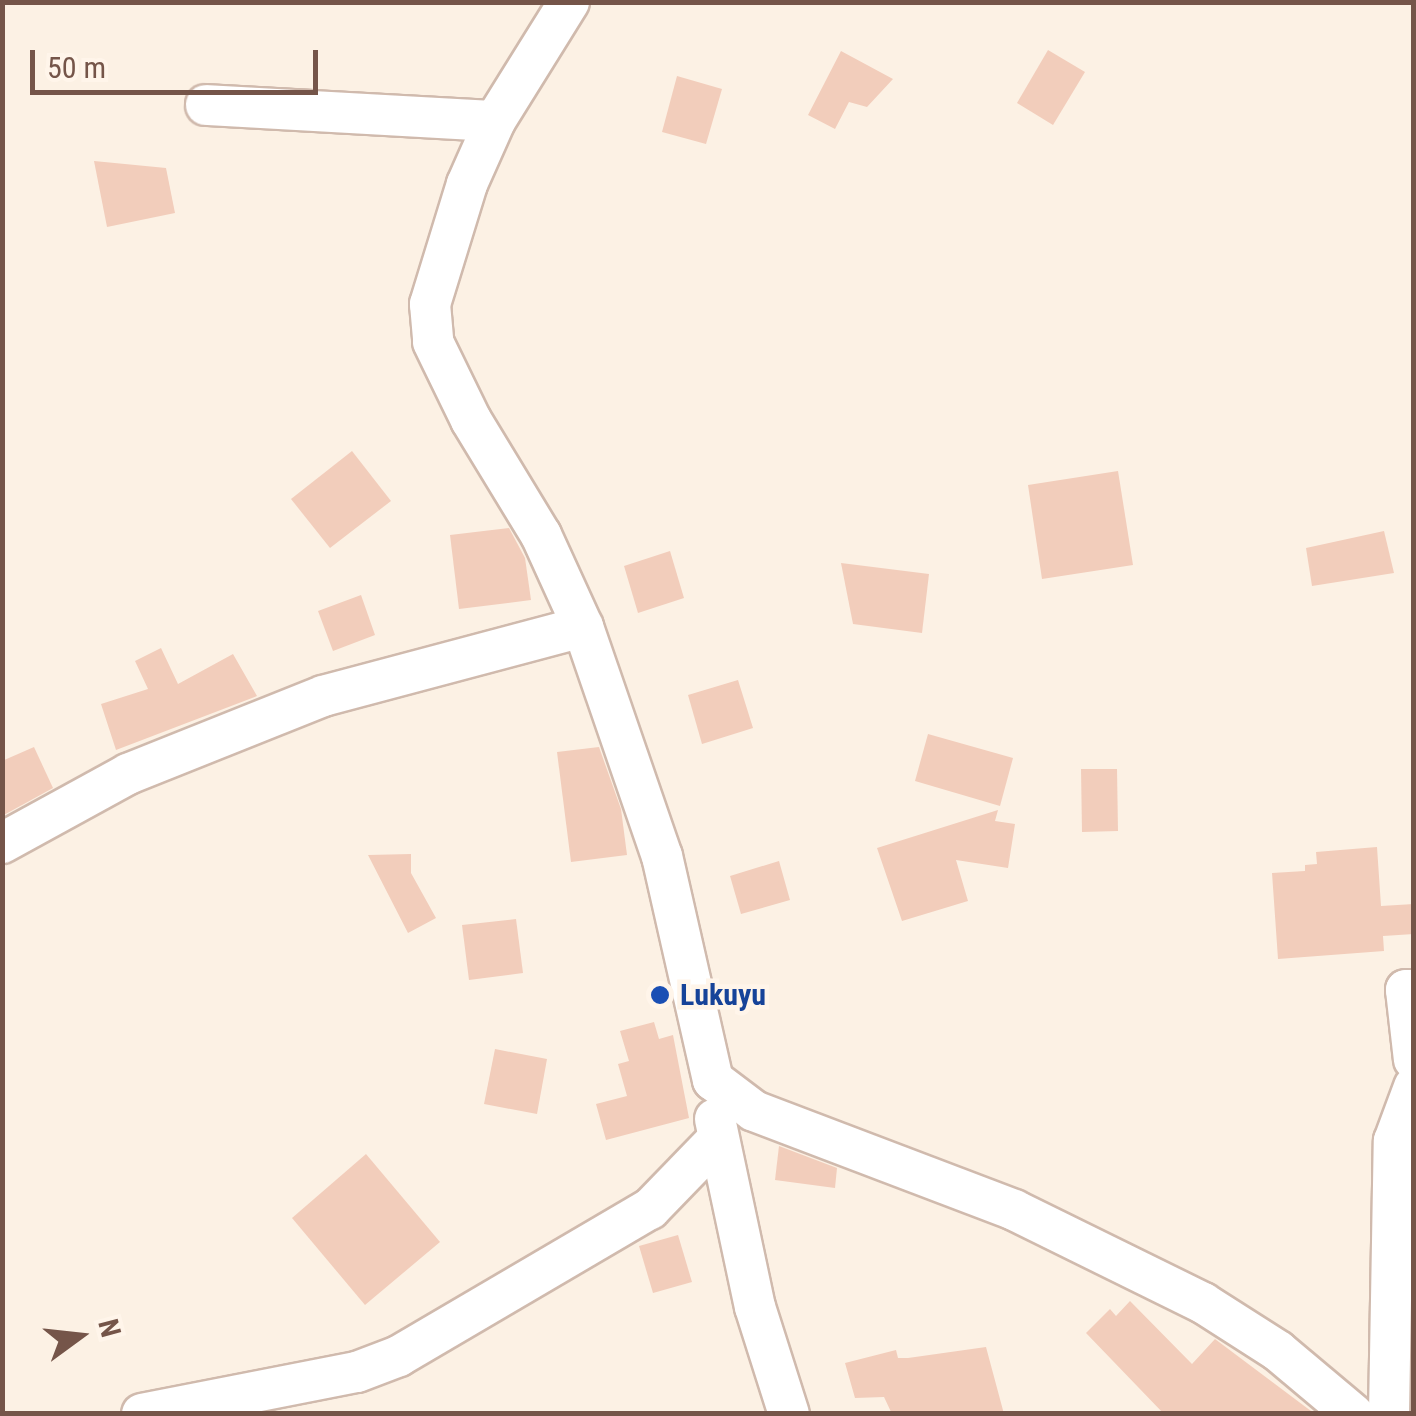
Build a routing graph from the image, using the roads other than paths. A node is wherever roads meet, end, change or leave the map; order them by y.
1 (568, 2) edge
2 (206, 105) dead end
3 (495, 121) junction
4 (584, 627) junction
5 (2, 843) edge
6 (1414, 990) edge
7 (1414, 1060) edge
8 (714, 1080) junction
9 (1414, 1087) edge
10 (716, 1141) junction
11 (142, 1414) edge
12 (789, 1414) edge
13 (1353, 1414) edge
14 (1389, 1414) edge

1 - 3 street
2 - 3 street
3 - 4 street
4 - 5 street
4 - 8 street
6 - 7 street
8 - 10 street
8 - 13 street
9 - 14 street
10 - 11 street
10 - 12 street

